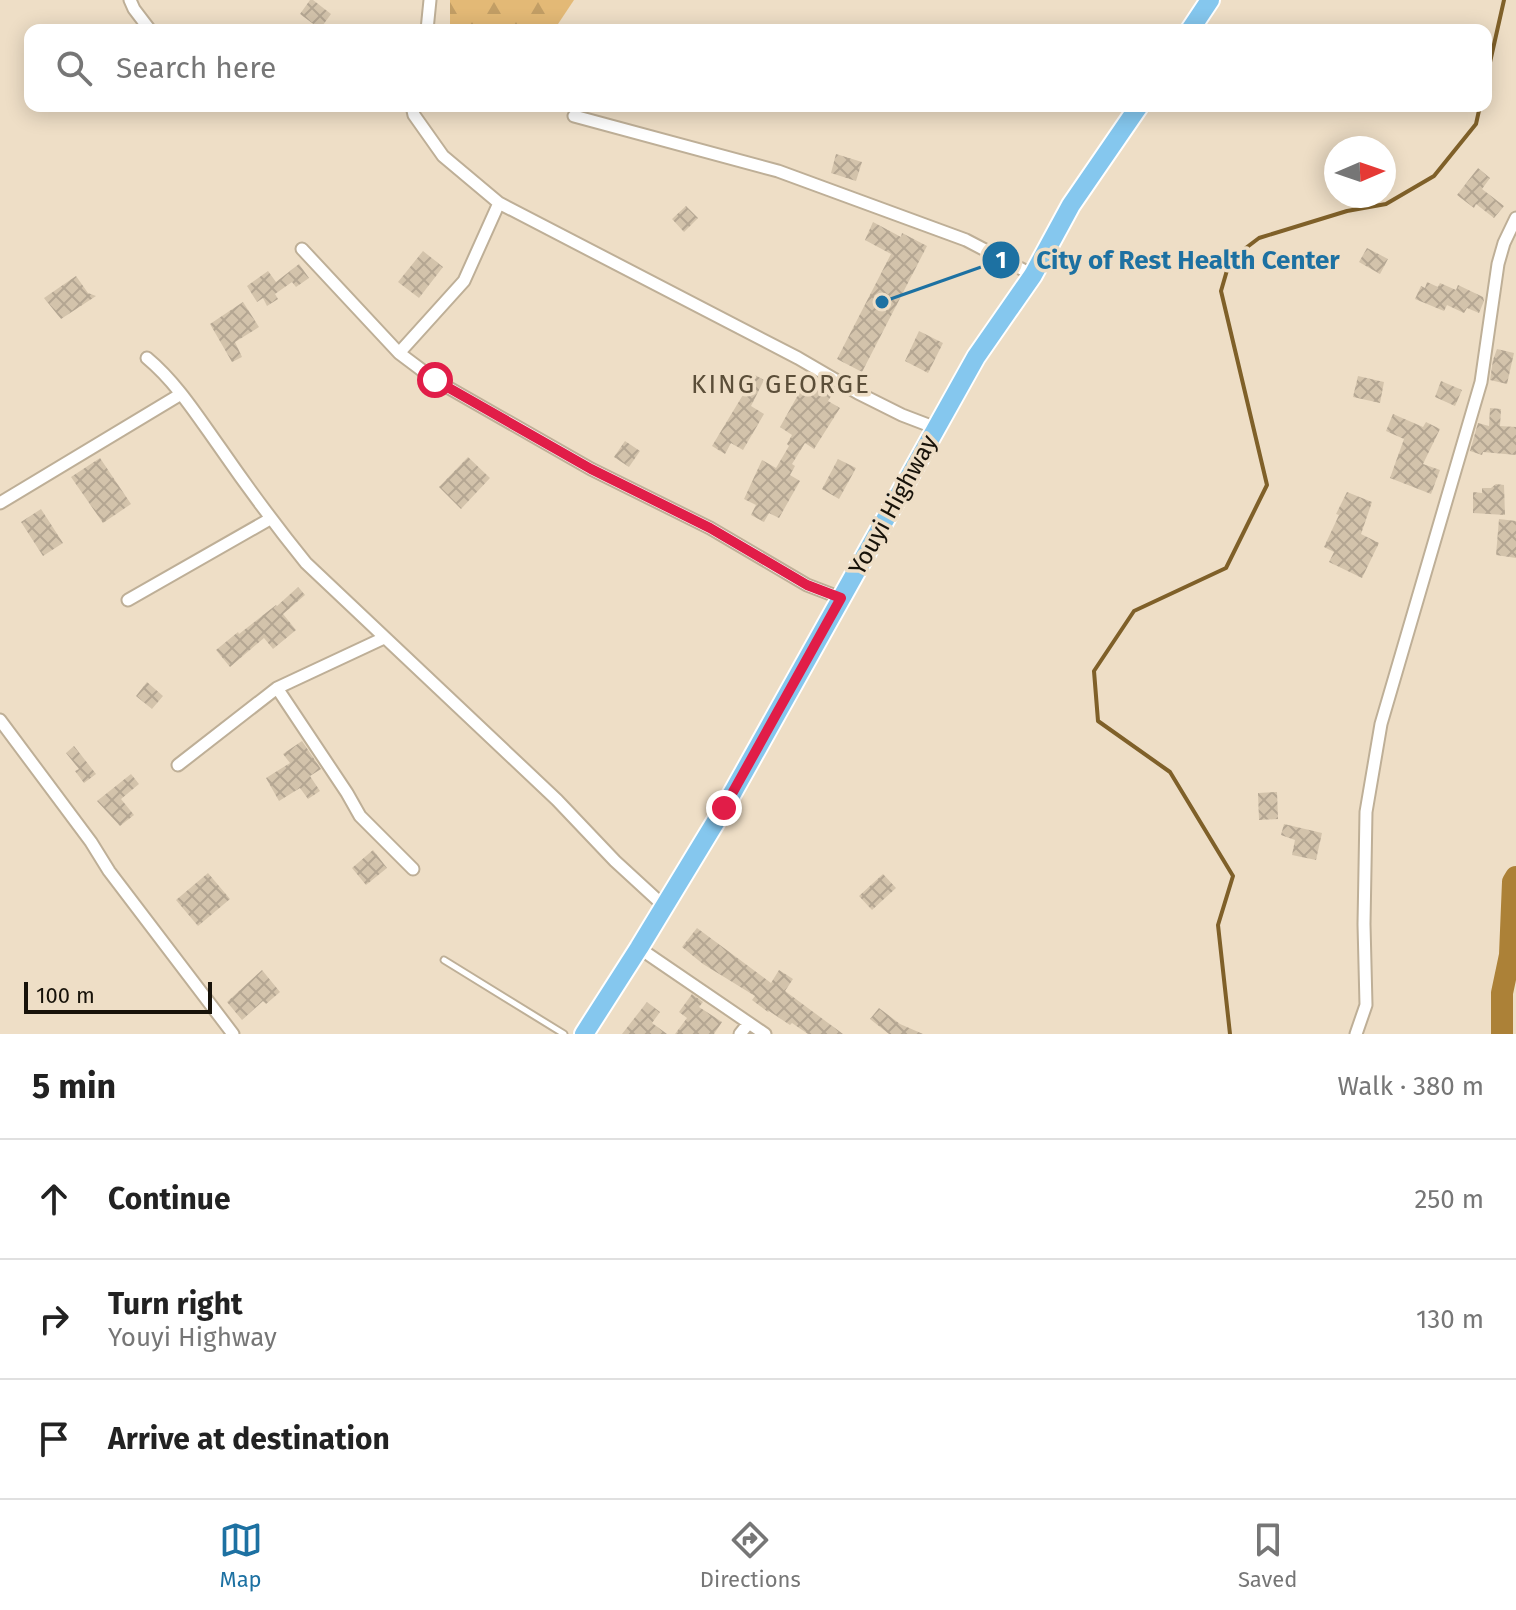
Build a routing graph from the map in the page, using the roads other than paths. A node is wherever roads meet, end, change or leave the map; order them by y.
1 (130, 0) edge
2 (430, 0) edge
3 (1210, 0) edge
4 (145, 24) edge
5 (428, 24) edge
6 (1194, 24) edge
7 (413, 112) edge
8 (1135, 112) edge
9 (574, 116) dead end
10 (499, 203) junction
11 (1516, 218) edge
12 (302, 249) dead end
13 (1033, 275) junction
14 (399, 353) junction
15 (147, 358) dead end
16 (181, 394) junction
17 (936, 428) junction
18 (0, 503) edge
19 (270, 519) junction
20 (841, 598) junction
21 (128, 600) dead end
22 (384, 638) junction
23 (277, 688) junction
24 (0, 720) edge
25 (178, 765) dead end
26 (413, 869) dead end
27 (664, 906) junction
28 (639, 948) junction
29 (444, 960) dead end
30 (748, 1024) junction
31 (233, 1034) edge
32 (564, 1034) edge
33 (584, 1034) edge
34 (740, 1034) edge
35 (765, 1034) edge
36 (1356, 1034) edge

1 - 4 street
2 - 5 street
3 - 6 main road
7 - 10 street
8 - 13 main road, Youyi Highway
9 - 13 street
10 - 14 street
10 - 17 street
11 - 36 street
12 - 14 street
13 - 17 main road, Youyi Highway
14 - 20 street
15 - 16 street
16 - 18 street
16 - 19 street
17 - 20 main road, Youyi Highway
19 - 21 street
19 - 22 street
20 - 27 main road, Youyi Highway
22 - 23 street
22 - 27 street
23 - 25 street
23 - 26 street
24 - 31 street
27 - 28 main road, Youyi Highway
28 - 30 street
28 - 33 main road, Youyi Highway
29 - 32 lane
30 - 34 street
30 - 35 street

